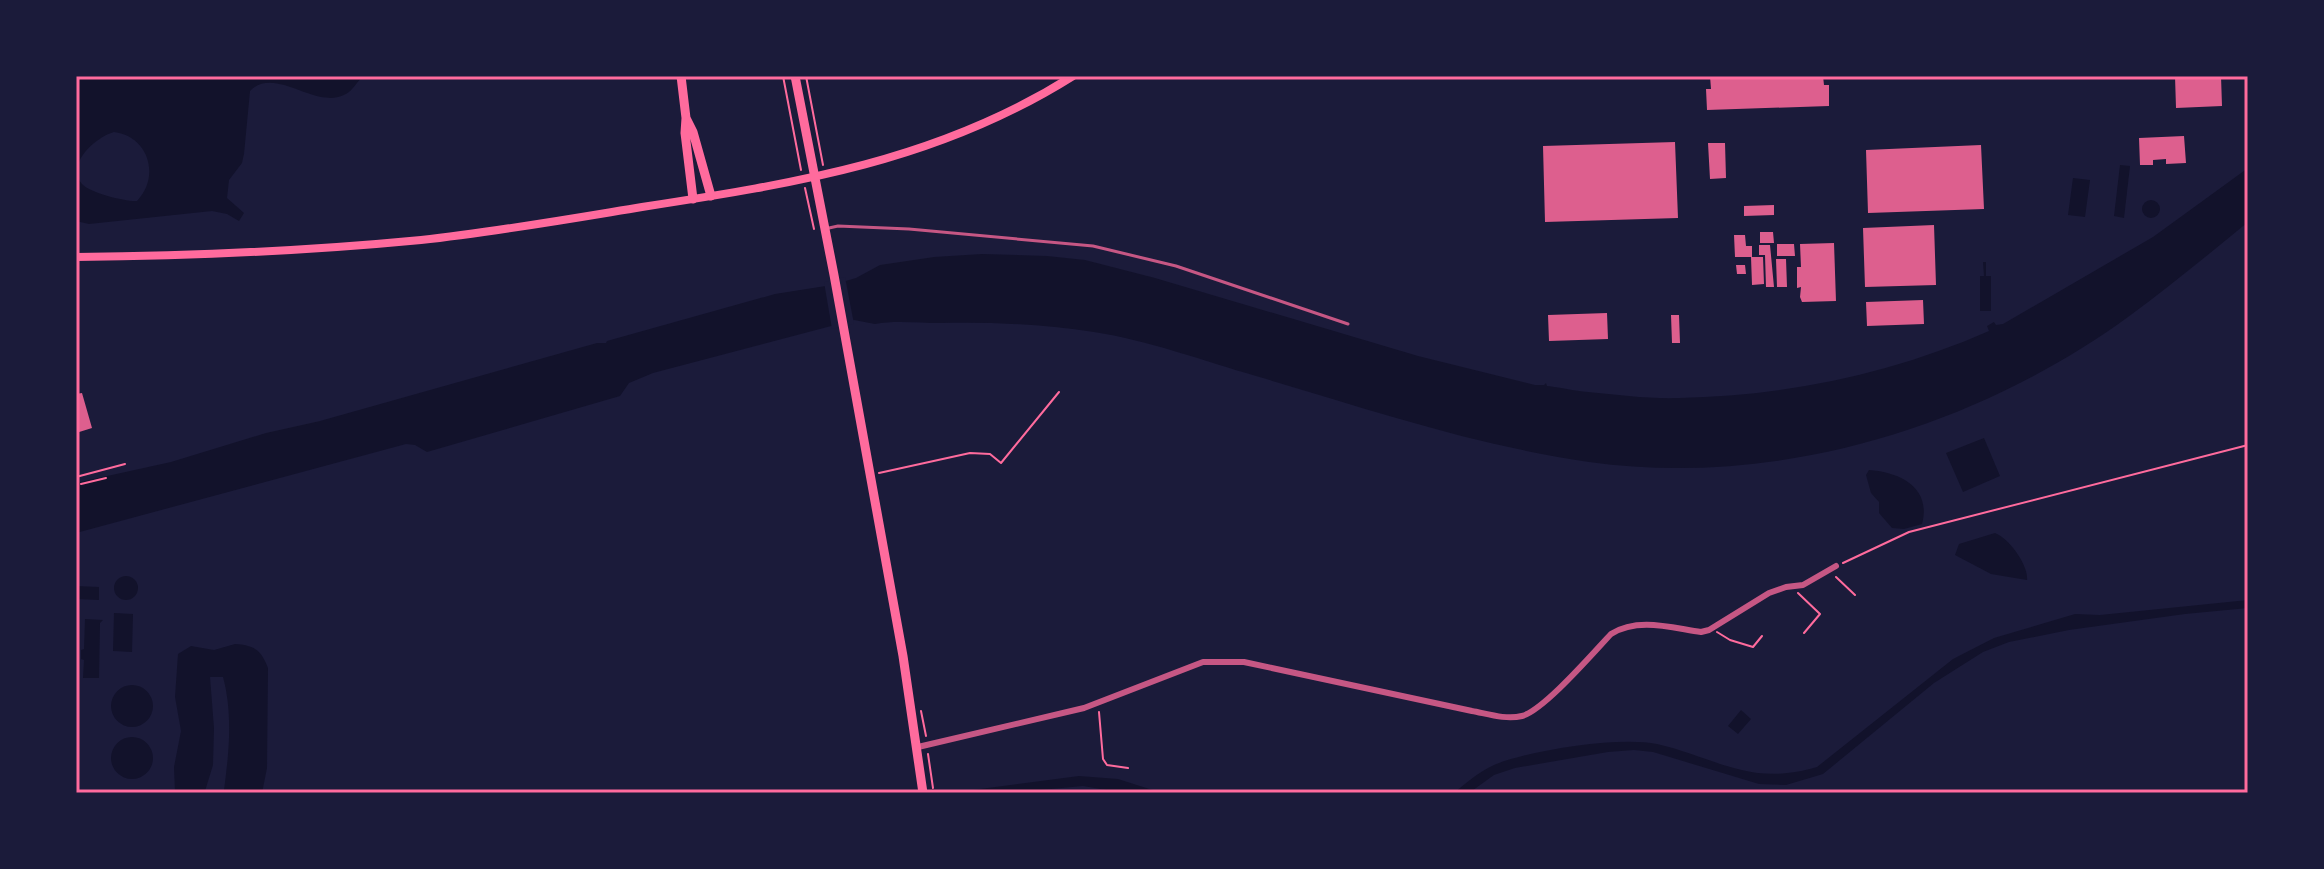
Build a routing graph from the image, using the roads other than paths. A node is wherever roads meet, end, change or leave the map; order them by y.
1 (681, 76) edge
2 (795, 76) edge
3 (1073, 76) edge
4 (686, 118) junction
5 (711, 196) junction
6 (693, 199) junction
7 (825, 229) junction
8 (76, 257) edge
9 (1348, 324) dead end
10 (1836, 566) road end
11 (918, 747) junction
12 (923, 793) edge

1 - 4 main road
2 - 7 main road
3 - 5 main road
4 - 5 main road
4 - 6 main road
5 - 6 main road
6 - 8 main road
7 - 9 lane
7 - 11 main road
10 - 11 street
11 - 12 main road

